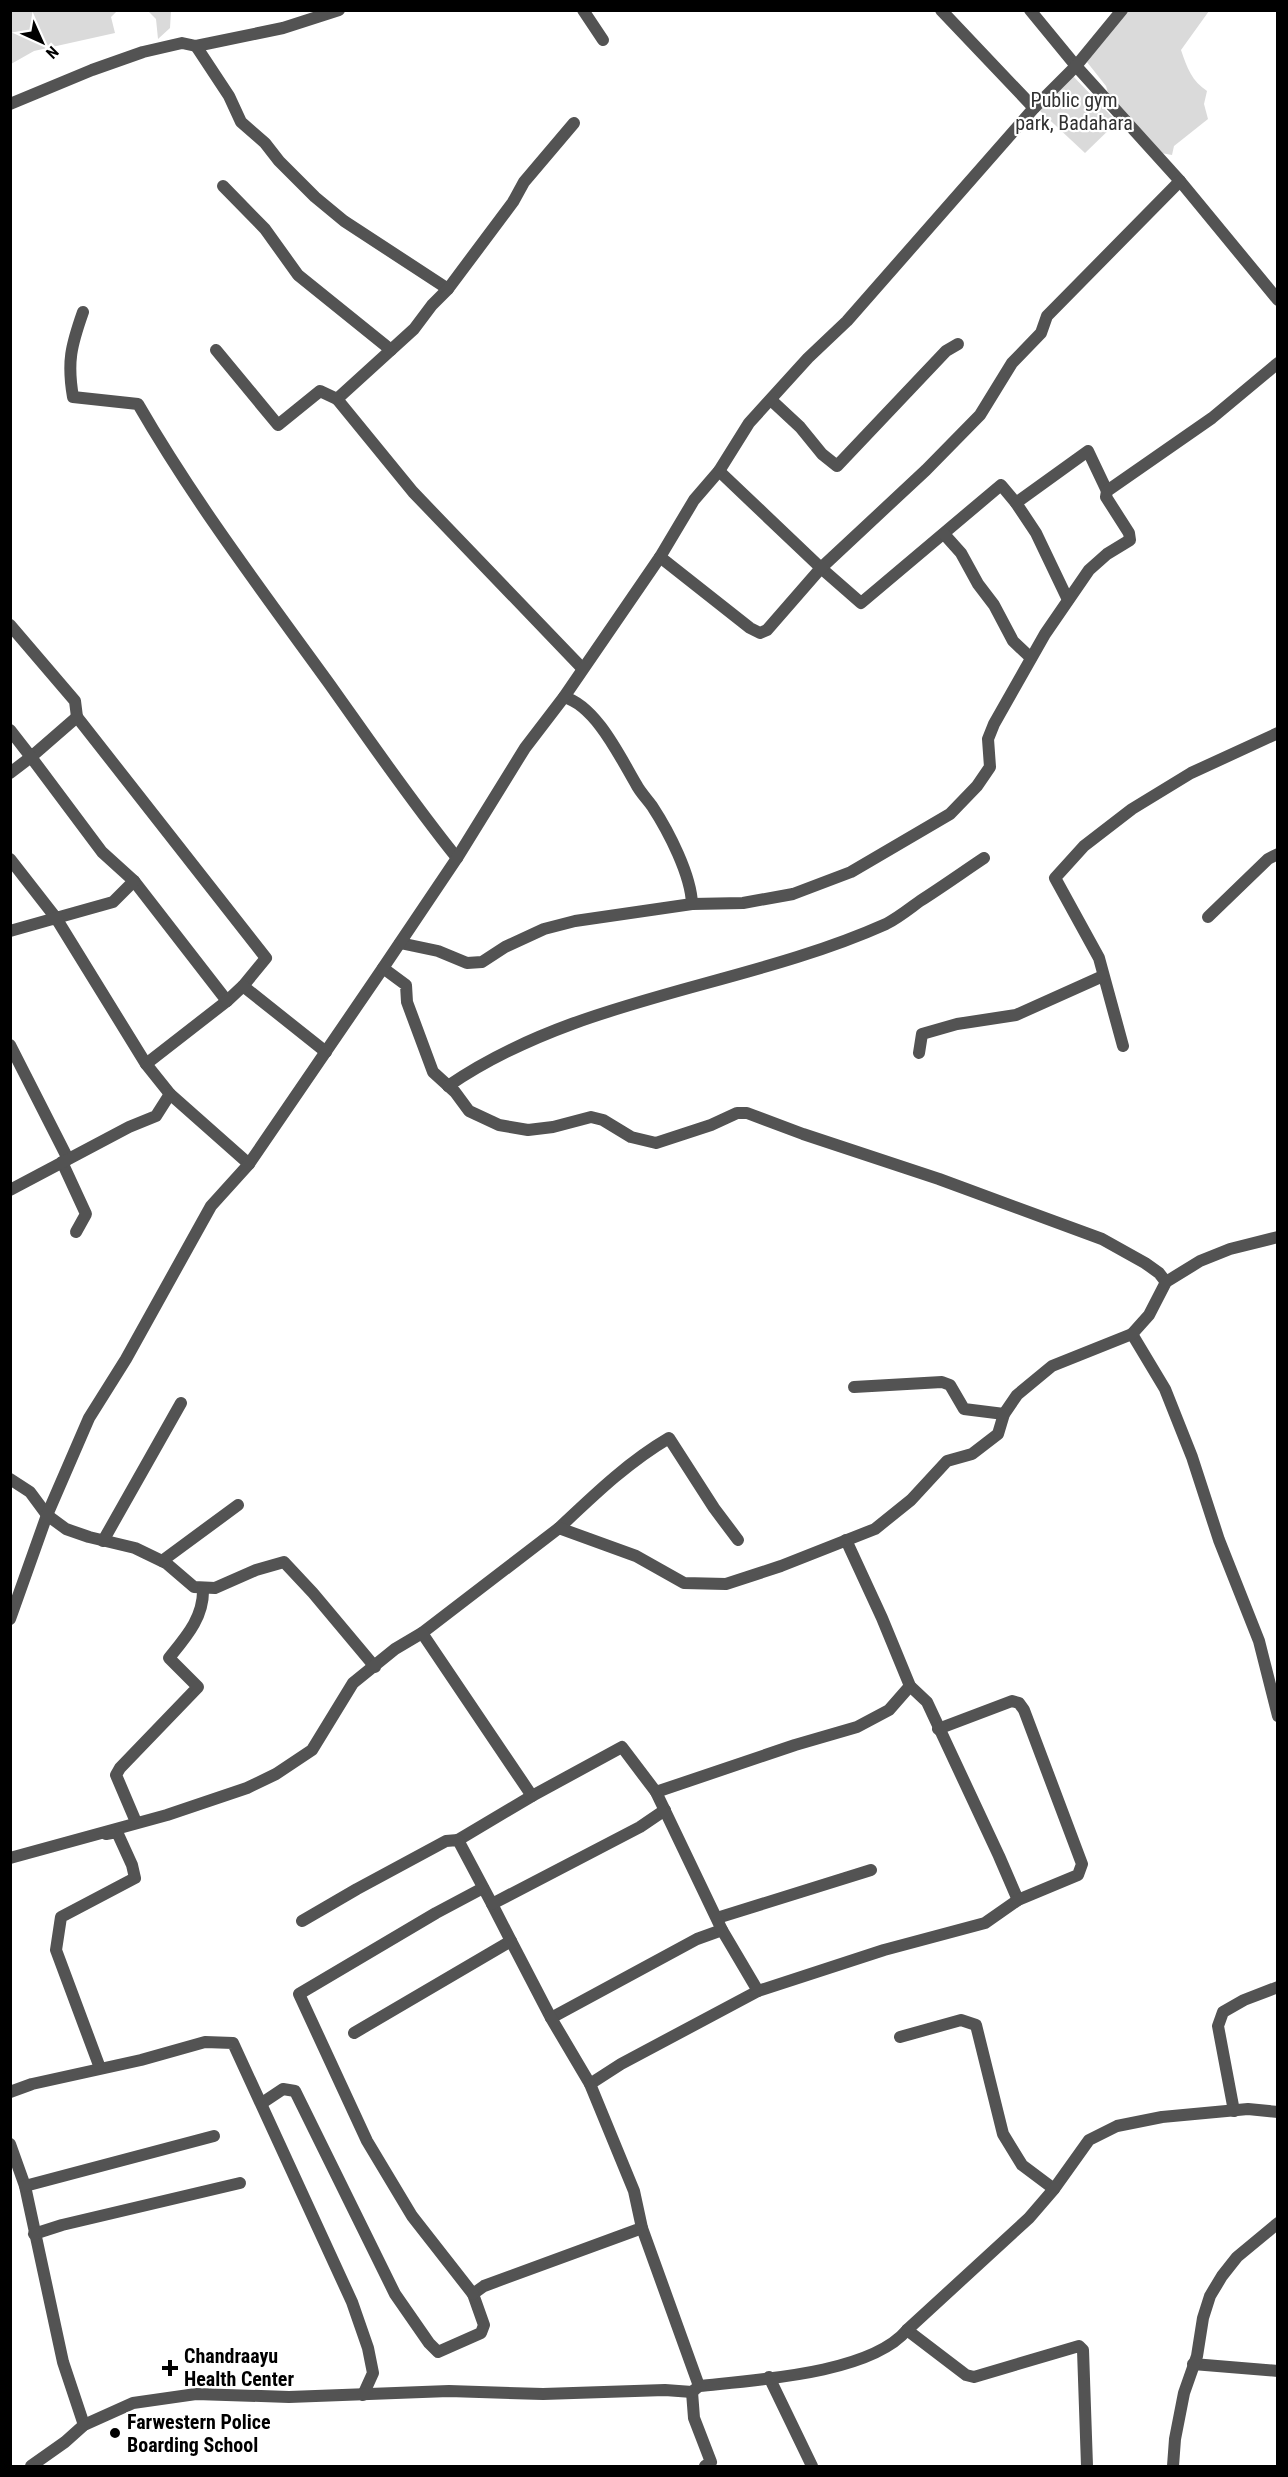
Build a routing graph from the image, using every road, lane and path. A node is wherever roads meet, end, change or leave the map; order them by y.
1 (339, 10) edge
2 (583, 10) edge
3 (941, 10) edge
4 (1030, 10) edge
5 (1122, 10) edge
6 (603, 39) dead end
7 (196, 46) junction
8 (1076, 66) junction
9 (10, 104) edge
10 (1034, 108) junction
11 (574, 123) dead end
12 (1180, 181) junction
13 (223, 186) dead end
14 (448, 289) junction
15 (1278, 300) edge
16 (83, 312) dead end
17 (958, 344) dead end
18 (216, 350) dead end
19 (391, 350) junction
20 (1278, 363) edge
21 (337, 399) junction
22 (771, 400) junction
23 (720, 471) junction
24 (1107, 491) junction
25 (1016, 504) junction
26 (945, 534) junction
27 (660, 557) junction
28 (820, 568) junction
29 (1068, 600) junction
30 (10, 625) edge
31 (1031, 658) junction
32 (582, 668) junction
33 (564, 697) junction
34 (77, 717) junction
35 (10, 730) edge
36 (1278, 733) edge
37 (31, 757) junction
38 (10, 773) edge
39 (1278, 854) edge
40 (457, 858) junction
41 (984, 858) dead end
42 (10, 859) edge
43 (134, 881) junction
44 (692, 904) junction
45 (1208, 917) dead end
46 (56, 918) junction
47 (10, 931) edge
48 (400, 943) junction
49 (383, 968) junction
50 (1103, 976) junction
51 (243, 986) junction
52 (227, 1001) junction
53 (10, 1045) edge
54 (1123, 1046) dead end
55 (326, 1052) junction
56 (919, 1053) dead end
57 (146, 1064) junction
58 (448, 1086) junction
59 (170, 1094) junction
60 (65, 1160) junction
61 (249, 1164) junction
62 (10, 1190) edge
63 (76, 1232) dead end
64 (1278, 1237) edge
65 (1166, 1282) junction
66 (1132, 1334) junction
67 (854, 1386) dead end
68 (181, 1403) dead end
69 (1004, 1414) junction
70 (10, 1479) edge
71 (238, 1505) dead end
72 (47, 1515) junction
73 (559, 1528) junction
74 (738, 1540) dead end
75 (846, 1540) junction
76 (104, 1541) junction
77 (162, 1561) junction
78 (17, 1584) edge
79 (203, 1589) junction
80 (10, 1619) edge
81 (422, 1633) junction
82 (375, 1667) junction
83 (910, 1686) junction
84 (1278, 1716) edge
85 (938, 1729) junction
86 (656, 1792) junction
87 (532, 1796) junction
88 (665, 1810) junction
89 (136, 1821) junction
90 (91, 1836) junction
91 (458, 1840) junction
92 (10, 1858) edge
93 (871, 1870) dead end
94 (483, 1887) junction
95 (1018, 1900) junction
96 (492, 1904) junction
97 (302, 1921) dead end
98 (719, 1924) junction
99 (511, 1941) junction
100 (1278, 1987) edge
101 (758, 1991) junction
102 (551, 2018) junction
103 (354, 2033) dead end
104 (900, 2037) dead end
105 (100, 2068) junction
106 (590, 2084) junction
107 (10, 2092) edge
108 (262, 2103) junction
109 (1234, 2111) junction
110 (1278, 2112) edge
111 (214, 2136) dead end
112 (10, 2144) edge
113 (240, 2183) dead end
114 (25, 2186) junction
115 (1054, 2189) junction
116 (1278, 2223) edge
117 (642, 2228) junction
118 (34, 2234) junction
119 (473, 2294) junction
120 (906, 2330) junction
121 (1194, 2364) junction
122 (1278, 2371) edge
123 (769, 2377) junction
124 (696, 2389) junction
125 (363, 2395) junction
126 (84, 2425) junction
127 (31, 2466) edge
128 (705, 2466) edge
129 (812, 2466) edge
130 (1087, 2466) edge
131 (1173, 2466) edge

1 - 7 street
2 - 6 street
3 - 10 street
4 - 8 street
5 - 8 street
7 - 9 street
7 - 14 street
8 - 10 street
8 - 12 street
10 - 22 street
11 - 14 street
12 - 15 street
12 - 28 street
13 - 19 street
14 - 19 street
16 - 40 street
17 - 22 street
18 - 21 street
19 - 21 street
20 - 24 street
21 - 32 street
22 - 23 street
23 - 27 street
23 - 28 street
24 - 25 street
24 - 29 street
25 - 26 street
25 - 29 street
26 - 28 street
26 - 31 street
27 - 28 street
27 - 32 street
29 - 31 street
30 - 34 street
31 - 44 street
32 - 33 street
33 - 40 street
33 - 44 street
34 - 37 street
34 - 51 street
35 - 37 street
36 - 50 street
37 - 38 street
37 - 43 street
39 - 45 street
40 - 48 street
41 - 58 street
42 - 46 street
43 - 46 street
43 - 52 street
44 - 48 street
46 - 47 street
46 - 57 street
48 - 49 street
49 - 55 street
49 - 58 street
50 - 54 street
50 - 56 street
51 - 52 street
51 - 55 street
52 - 57 street
53 - 60 street
55 - 61 street
57 - 59 street
58 - 65 street
59 - 60 street
59 - 61 street
60 - 62 street
60 - 63 street
61 - 72 street
64 - 65 street
65 - 66 street
66 - 69 street
66 - 84 street
67 - 69 street
68 - 76 street
69 - 75 street
70 - 72 street
71 - 77 street
72 - 76 street
72 - 78 street
73 - 74 street
73 - 75 street
73 - 81 street
75 - 83 street
76 - 77 street
77 - 79 street
78 - 80 street
79 - 82 street
79 - 89 street
81 - 82 street
81 - 87 street
82 - 89 street
83 - 85 street
83 - 86 street
85 - 95 street
85 - 95 street
86 - 87 street
86 - 88 street
87 - 91 street
88 - 96 street
88 - 98 street
89 - 90 street
90 - 92 street
90 - 105 street
91 - 94 street
91 - 97 street
93 - 98 street
94 - 96 street
94 - 119 street
95 - 101 street
96 - 99 street
98 - 101 street
98 - 102 street
99 - 102 street
99 - 103 street
100 - 109 street
101 - 106 street
102 - 106 street
104 - 115 street
105 - 107 street
105 - 108 street
106 - 117 street
108 - 119 street
108 - 125 street
109 - 110 street
109 - 115 street
111 - 114 street
112 - 114 street
113 - 118 street
114 - 118 street
115 - 120 street
116 - 121 street
117 - 119 street
117 - 124 street
118 - 126 street
120 - 123 street
120 - 130 street
121 - 122 street
121 - 131 street
123 - 124 street
123 - 129 street
124 - 125 street
124 - 128 street
125 - 126 street
126 - 127 street

